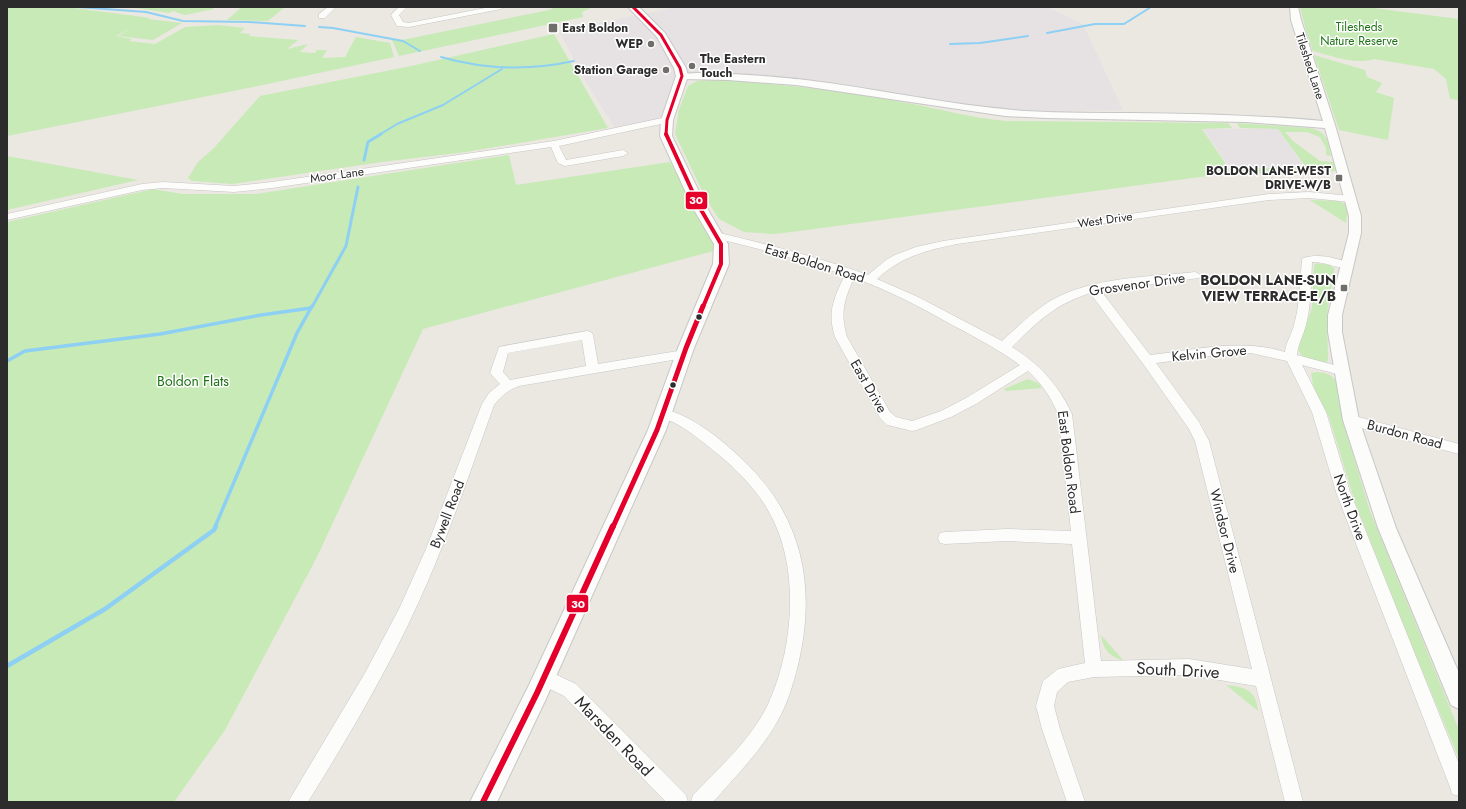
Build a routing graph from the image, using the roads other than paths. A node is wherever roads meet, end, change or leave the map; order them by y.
1 (332, 7) edge
2 (403, 7) edge
3 (460, 7) edge
4 (501, 7) edge
5 (633, 7) edge
6 (1294, 7) edge
7 (464, 14) junction
8 (322, 16) dead end
9 (682, 76) junction
10 (667, 120) junction
11 (1330, 125) junction
12 (554, 144) junction
13 (623, 153) dead end
14 (1352, 199) junction
15 (7, 216) edge
16 (716, 235) junction
17 (1346, 265) junction
18 (851, 273) junction
19 (1195, 276) dead end
20 (869, 280) junction
21 (1093, 289) junction
22 (1003, 348) junction
23 (684, 354) junction
24 (1291, 357) junction
25 (1147, 360) junction
26 (1029, 365) junction
27 (594, 369) junction
28 (1341, 370) junction
29 (508, 385) junction
30 (663, 414) junction
31 (1351, 420) junction
32 (1459, 449) edge
33 (945, 538) dead end
34 (1078, 538) junction
35 (1094, 669) junction
36 (544, 677) junction
37 (1262, 679) junction
38 (1459, 698) edge
39 (1459, 787) edge
40 (297, 802) edge
41 (483, 802) edge
42 (679, 802) edge
43 (700, 802) edge
44 (1076, 802) edge
45 (1294, 802) edge

1 - 8 street
2 - 7 street
3 - 7 street
4 - 7 street
5 - 9 main road
6 - 11 street, Tileshed Lane
9 - 10 main road
9 - 11 street
10 - 12 street, Moor Lane
10 - 16 main road
11 - 14 street, Tileshed Lane
12 - 13 street
12 - 15 street, Moor Lane
14 - 17 street, Tileshed Lane
14 - 20 street, West Drive
16 - 18 street, East Boldon Road
16 - 23 main road
17 - 24 street
17 - 28 street, Tileshed Lane
18 - 20 street, East Boldon Road
18 - 26 street, East Drive
19 - 21 street, Grosvenor Drive
20 - 22 street, East Boldon Road
21 - 22 street, Grosvenor Drive
21 - 25 street, Windsor Drive
22 - 26 street, East Boldon Road
23 - 27 street, Bywell Road
23 - 30 main road
24 - 25 street, Kelvin Grove
24 - 28 street, Kelvin Grove
24 - 39 street, North Drive
25 - 37 street, Windsor Drive
26 - 34 street, East Boldon Road
27 - 29 street, Bywell Road
27 - 29 street
28 - 31 street, Tileshed Lane
29 - 40 street, Bywell Road
30 - 36 main road
30 - 43 street
31 - 32 street, Burdon Road
31 - 38 street, Tileshed Lane
33 - 34 street
34 - 35 street, East Boldon Road
35 - 37 street, South Drive
35 - 44 street
36 - 41 main road
36 - 42 street, Marsden Road
37 - 45 street, Windsor Drive

